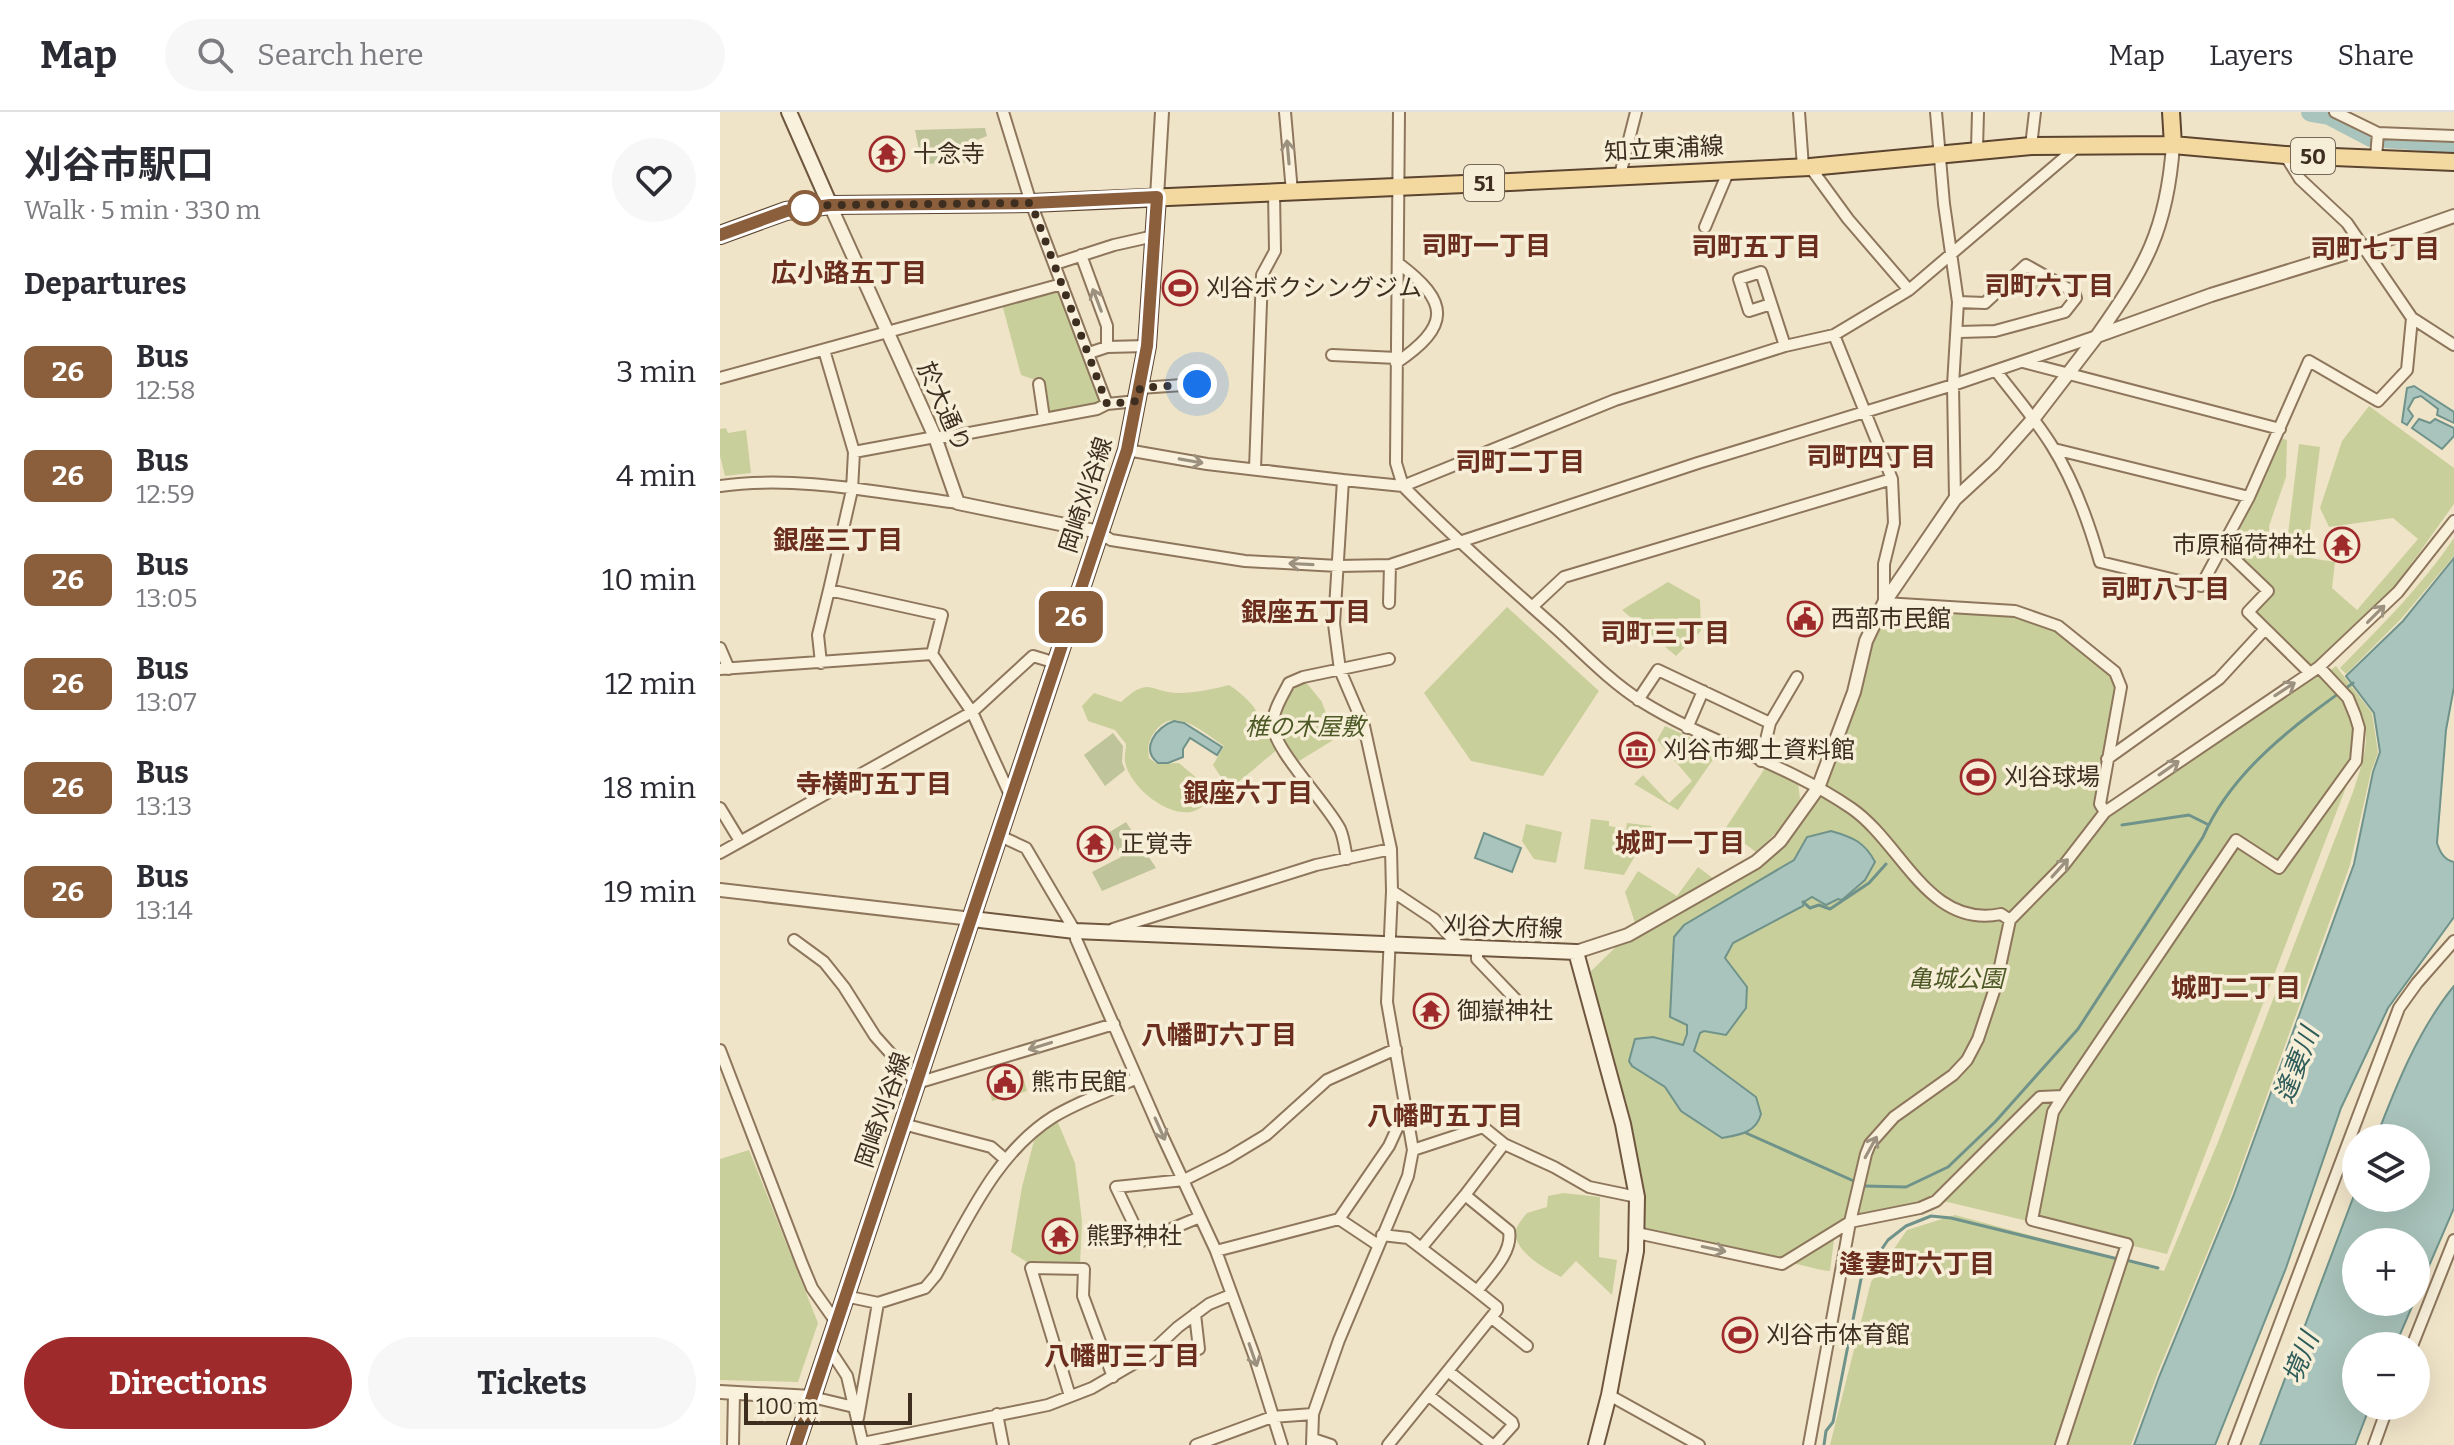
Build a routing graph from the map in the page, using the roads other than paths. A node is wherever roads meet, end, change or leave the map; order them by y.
1 (789, 112) edge
2 (1003, 112) edge
3 (1162, 112) edge
4 (1285, 112) edge
5 (1399, 112) edge
6 (1636, 112) edge
7 (1799, 112) edge
8 (1936, 112) edge
9 (1978, 112) edge
10 (2035, 112) edge
11 (2171, 112) edge
12 (2335, 112) edge
13 (2378, 134) junction
14 (2454, 136) edge
15 (2172, 140) junction
16 (2080, 144) junction
17 (2031, 146) junction
18 (1977, 149) junction
19 (1939, 153) junction
20 (2285, 155) junction
21 (2376, 157) junction
22 (2454, 162) edge
23 (1807, 167) junction
24 (1729, 170) junction
25 (1620, 175) junction
26 (1398, 187) junction
27 (1292, 192) junction
28 (1274, 193) junction
29 (1157, 197) junction
30 (1031, 203) junction
31 (830, 205) junction
32 (2454, 216) edge
33 (1705, 227) dead end
34 (720, 235) edge
35 (1154, 236) junction
36 (2363, 248) junction
37 (1951, 252) junction
38 (1081, 255) junction
39 (1398, 263) junction
40 (1055, 264) junction
41 (1062, 284) junction
42 (1909, 290) junction
43 (1958, 302) junction
44 (1771, 304) dead end
45 (2412, 318) junction
46 (886, 331) junction
47 (1959, 332) junction
48 (1834, 335) junction
49 (2097, 336) junction
50 (2454, 345) edge
51 (1147, 346) junction
52 (1785, 346) junction
53 (1107, 347) junction
54 (824, 350) junction
55 (1089, 353) junction
56 (1332, 355) dead end
57 (1396, 361) junction
58 (2023, 362) junction
59 (1996, 371) junction
60 (2065, 375) junction
61 (720, 378) edge
62 (1039, 384) dead end
63 (1197, 384) dead end
64 (1953, 385) junction
65 (1138, 395) junction
66 (1107, 404) junction
67 (1866, 411) junction
68 (1044, 418) junction
69 (2034, 418) junction
70 (2280, 429) junction
71 (935, 437) junction
72 (2054, 449) junction
73 (1127, 450) junction
74 (854, 452) junction
75 (1255, 469) junction
76 (1892, 479) junction
77 (1343, 480) junction
78 (720, 486) edge
79 (1403, 486) junction
80 (852, 490) junction
81 (2249, 497) junction
82 (1955, 499) junction
83 (958, 503) junction
84 (2454, 521) edge
85 (1099, 532) junction
86 (1459, 541) junction
87 (2222, 547) junction
88 (1390, 565) junction
89 (1338, 566) junction
90 (829, 590) junction
91 (1389, 603) dead end
92 (1884, 603) junction
93 (1532, 607) junction
94 (2265, 629) junction
95 (720, 648) edge
96 (932, 654) junction
97 (1389, 659) dead end
98 (821, 663) junction
99 (1056, 663) junction
100 (725, 669) edge
101 (1340, 670) junction
102 (2315, 670) junction
103 (1797, 677) dead end
104 (1703, 691) junction
105 (1638, 700) junction
106 (972, 712) junction
107 (1770, 723) junction
108 (1687, 728) junction
109 (2107, 759) junction
110 (1761, 761) junction
111 (1818, 788) junction
112 (1012, 799) junction
113 (720, 808) edge
114 (2105, 812) junction
115 (1000, 836) junction
116 (740, 841) junction
117 (1391, 849) junction
118 (720, 853) edge
119 (1347, 859) junction
120 (720, 890) edge
121 (1392, 891) junction
122 (972, 919) junction
123 (2010, 920) junction
124 (1075, 931) junction
125 (1103, 932) junction
126 (794, 940) dead end
127 (2454, 941) edge
128 (1389, 945) junction
129 (1460, 947) junction
130 (1477, 948) junction
131 (1576, 952) junction
132 (1523, 1007) dead end
133 (1114, 1024) junction
134 (1396, 1049) junction
135 (720, 1050) edge
136 (1137, 1078) junction
137 (917, 1083) junction
138 (2063, 1096) junction
139 (1405, 1111) junction
140 (903, 1124) junction
141 (1504, 1144) junction
142 (1413, 1150) junction
143 (1006, 1160) junction
144 (1184, 1180) junction
145 (1465, 1195) junction
146 (1637, 1197) junction
147 (1200, 1217) junction
148 (1339, 1219) junction
149 (1850, 1222) junction
150 (1637, 1233) junction
151 (1380, 1240) junction
152 (2454, 1240) edge
153 (1421, 1248) junction
154 (1216, 1251) junction
155 (1477, 1291) junction
156 (1231, 1295) junction
157 (845, 1296) junction
158 (878, 1303) junction
159 (1195, 1314) junction
160 (1492, 1318) junction
161 (836, 1322) junction
162 (2418, 1332) edge
163 (1527, 1346) dead end
164 (828, 1347) junction
165 (1199, 1349) dead end
166 (1448, 1371) junction
167 (1113, 1377) junction
168 (720, 1392) edge
169 (734, 1393) junction
170 (1428, 1395) junction
171 (1609, 1395) junction
172 (1070, 1396) junction
173 (812, 1397) junction
174 (856, 1413) junction
175 (997, 1414) junction
176 (1313, 1414) junction
177 (1272, 1417) junction
178 (2383, 1420) edge
179 (1313, 1442) edge
180 (863, 1444) edge
181 (733, 1445) edge
182 (796, 1445) edge
183 (1003, 1445) edge
184 (1196, 1445) edge
185 (1282, 1445) edge
186 (1331, 1445) edge
187 (1388, 1445) edge
188 (1494, 1445) edge
189 (1596, 1445) edge
190 (1699, 1445) edge
191 (1809, 1445) edge
192 (2061, 1445) edge
193 (2234, 1445) edge
194 (2374, 1445) edge

1 - 31 main road
2 - 30 street
3 - 29 street
27 -> 4 street
5 - 26 street
6 - 25 street
7 - 23 street
8 - 19 street
9 - 18 street
10 - 17 street
11 - 15 main road
12 - 13 street
13 - 14 street
13 - 21 street
15 - 16 main road, 知立東浦線 / 51
15 - 20 main road, 50
15 - 49 street
16 - 17 main road, 知立東浦線 / 51
16 - 37 street
17 - 18 main road, 知立東浦線 / 51
18 - 19 main road, 知立東浦線 / 51
19 - 23 main road, 知立東浦線 / 51
19 - 37 street
20 - 21 main road, 50
20 - 36 street
21 - 22 main road, 50
23 - 24 main road, 知立東浦線 / 51
23 - 42 street
24 - 25 main road, 知立東浦線 / 51
24 - 33 street
25 - 26 main road, 知立東浦線 / 51
26 - 27 main road, 知立東浦線 / 51
26 - 39 street
27 - 28 main road, 知立東浦線 / 51
28 - 29 main road, 知立東浦線 / 51
28 - 75 street
29 - 30 main road
29 - 35 main road, 岡崎刈谷線
30 - 31 main road
30 - 40 street
31 - 34 main road
31 - 46 street, 於大通り
32 - 36 street
35 - 38 street
35 - 51 main road, 岡崎刈谷線
36 - 45 street
36 - 49 street
37 - 42 street
37 - 43 street
38 - 40 street
53 -> 38 street
39 - 57 street
39 - 57 street
40 - 41 street
41 - 46 street
41 - 55 street
42 - 48 street
43 - 47 street
43 - 47 street
44 - 52 street
45 - 50 street
45 - 70 street
46 - 54 street
46 - 71 street, 於大通り
47 - 64 street
48 - 52 street
48 - 67 street
49 - 58 street
49 - 60 street
51 - 53 street
51 - 65 main road, 岡崎刈谷線
52 - 79 street
53 - 55 street
54 - 61 street
54 - 74 street
55 - 66 street
56 - 57 street
57 - 79 street
58 - 59 street
58 - 60 street
59 - 64 street
59 - 69 street
60 - 69 street
60 - 70 street
62 - 68 street
63 - 65 street
64 - 67 street
64 - 82 street
65 - 66 street
65 - 73 main road, 岡崎刈谷線
66 - 68 street
67 - 76 street
67 - 86 street
68 - 71 street
69 - 72 street
69 - 82 street
70 - 81 street
71 - 74 street
71 - 83 street, 於大通り
72 - 81 street
72 - 87 street
73 -> 75 street
73 - 85 main road, 岡崎刈谷線
74 - 80 street
75 - 77 street
76 - 92 street
76 - 93 street
77 - 79 street
77 - 89 street
78 - 80 street
79 - 86 street
80 - 83 street
80 - 90 street
81 - 87 street
82 - 92 street
83 - 85 street
102 -> 84 street
89 -> 85 street
85 - 99 main road, 岡崎刈谷線
86 - 88 street
86 - 93 street
87 - 94 street
88 - 89 street
88 - 91 street
89 - 101 street
90 - 96 street
90 - 98 street
92 - 109 street
92 - 111 street
93 - 105 street
94 - 102 street
94 - 109 street
95 - 100 street
96 - 98 street
96 - 106 street
97 - 101 street
98 - 100 street
99 - 106 street
99 - 112 main road, 岡崎刈谷線
101 - 117 street
101 - 119 street
114 -> 102 street
102 - 138 street
103 - 107 street
104 - 105 street
104 - 107 street
104 - 108 street
105 - 108 street
106 - 112 street
106 - 116 street
107 - 110 street
108 - 110 street
109 - 114 street
110 - 111 street
111 - 123 street
111 - 131 street
112 - 115 main road, 岡崎刈谷線
113 - 116 street
123 -> 114 street
115 - 122 main road, 岡崎刈谷線
115 - 124 street
116 - 118 street
117 - 119 street
117 - 121 street
119 - 125 street
120 - 122 street
121 - 128 street
121 - 129 street
122 - 124 main road, 刈谷大府線
122 - 137 main road, 岡崎刈谷線
149 -> 123 street
124 - 125 main road, 刈谷大府線
124 - 133 street
125 - 128 main road, 刈谷大府線
126 - 137 street
127 - 193 street
128 - 129 main road, 刈谷大府線
128 - 134 street
129 - 130 main road, 刈谷大府線
130 - 131 main road, 刈谷大府線
130 - 132 street
131 - 146 main road, 刈谷大府線
133 - 136 street
133 -> 137 street
134 - 139 street
134 - 144 street
135 - 161 street
136 - 143 street
136 -> 144 street
137 - 140 main road, 岡崎刈谷線
138 - 149 street
138 - 192 street
139 - 142 street
139 - 148 street
140 - 143 street
140 - 157 main road, 岡崎刈谷線
141 - 142 street
141 - 145 street
141 - 146 street
142 - 151 street
143 - 158 street
144 - 147 street
144 - 147 street
145 - 153 street
145 - 155 street
146 - 150 main road, 刈谷大府線
147 - 154 street
148 - 151 street
148 - 154 street
150 -> 149 street
149 - 191 street
150 - 171 main road, 刈谷大府線
151 - 153 street
151 - 176 street
152 - 162 street
153 - 155 street
154 - 156 street
155 - 160 street
156 - 159 street
156 -> 177 street
157 - 158 street
157 - 161 main road, 岡崎刈谷線
158 - 174 street
159 - 165 street
159 - 167 street
160 - 163 street
160 - 166 street
161 - 164 main road, 岡崎刈谷線
164 - 173 main road, 岡崎刈谷線
164 - 174 street
166 - 170 street
166 - 188 street
167 - 172 street
167 - 172 street
168 - 169 street
169 - 173 street
169 - 181 street
170 - 187 street
170 - 188 street
171 - 189 main road, 刈谷大府線
171 - 190 street
172 - 175 street
173 - 174 street
173 - 182 main road, 岡崎刈谷線
174 - 180 street
175 - 180 street
175 - 183 street
176 - 177 street
176 - 179 street
177 - 184 street
177 - 185 street
178 - 194 street
179 - 186 street

